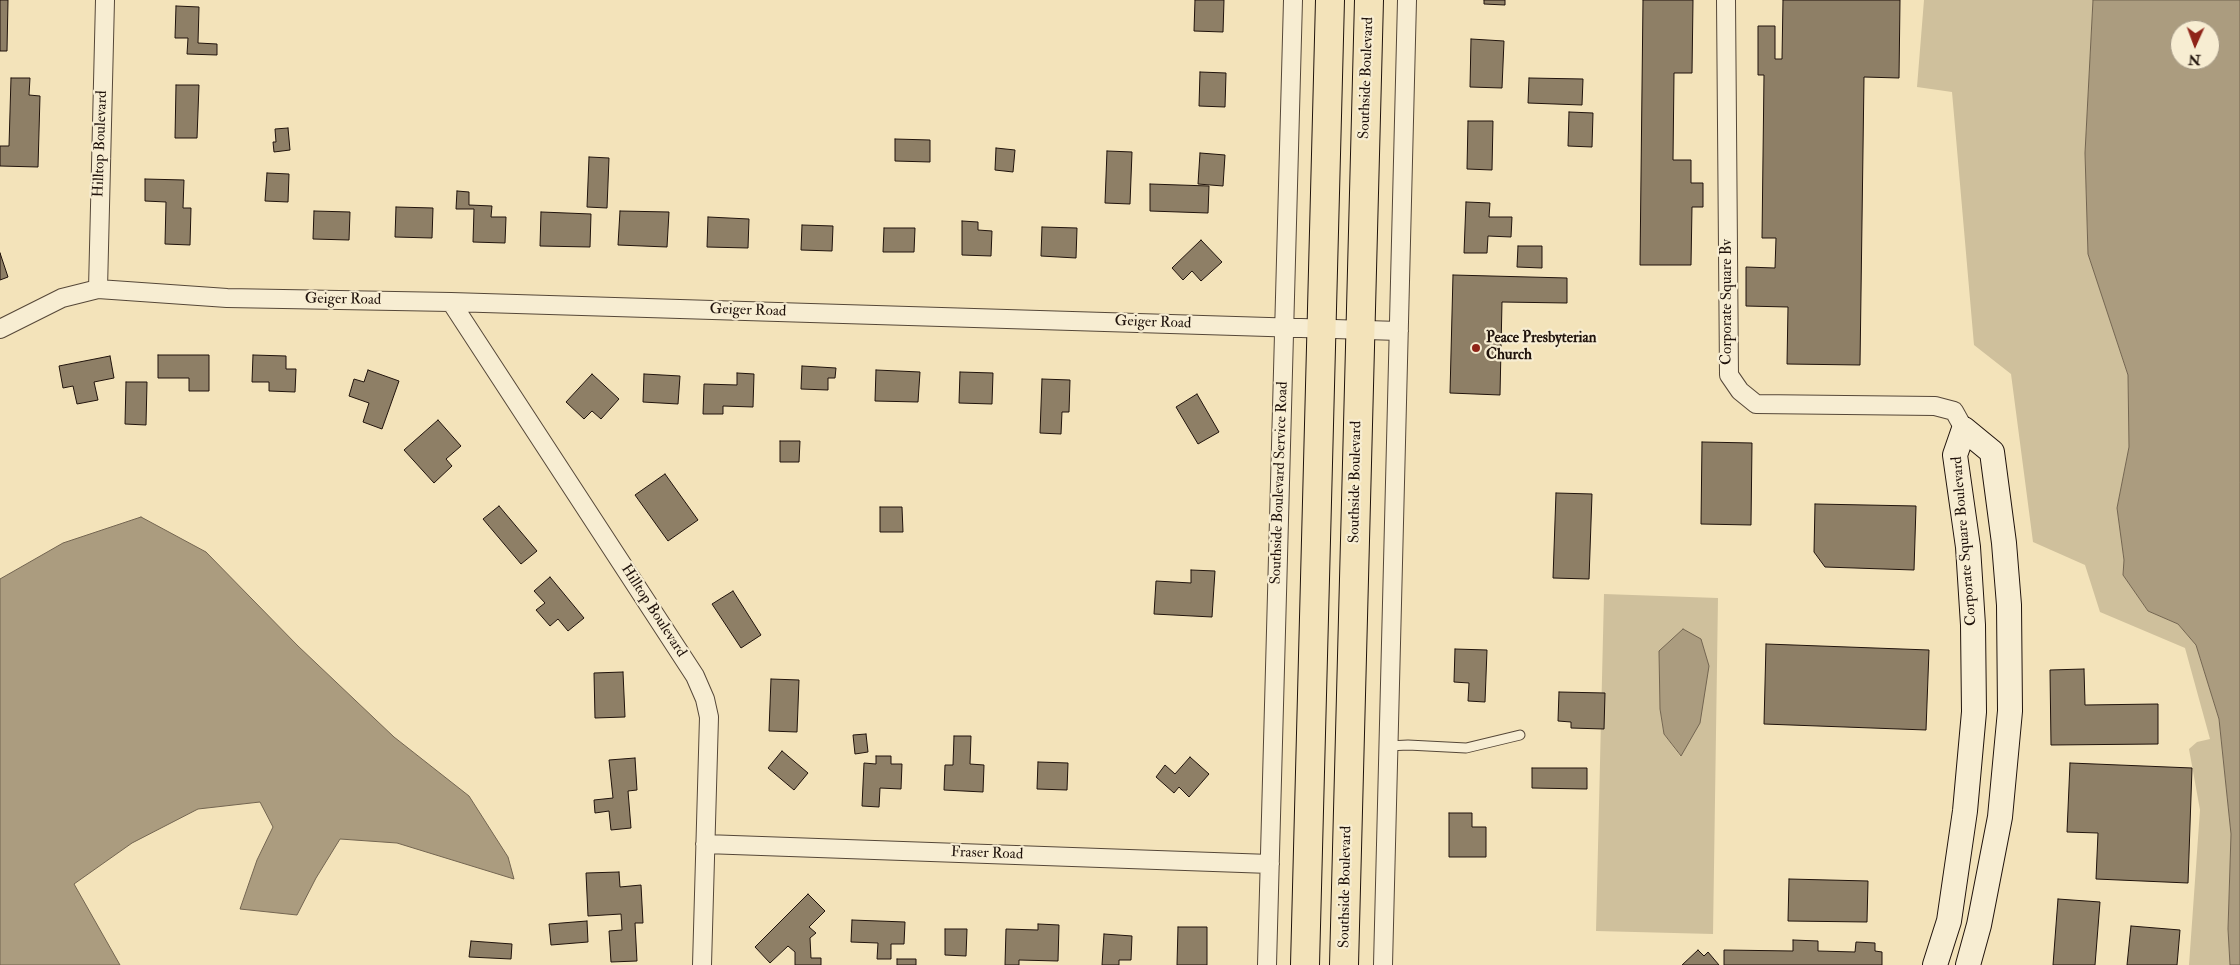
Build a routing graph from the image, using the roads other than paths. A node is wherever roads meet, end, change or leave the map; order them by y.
1 (105, 0) edge
2 (1292, 0) edge
3 (1330, 0) edge
4 (1369, 0) edge
5 (1407, 0) edge
6 (1726, 0) edge
7 (98, 288) junction
8 (450, 302) junction
9 (1284, 327) junction
10 (1322, 328) junction
11 (0, 329) edge
12 (1360, 330) junction
13 (1398, 331) junction
14 (1964, 429) junction
15 (1520, 735) dead end
16 (1388, 746) junction
17 (1965, 811) junction
18 (2000, 817) junction
19 (705, 844) junction
20 (1270, 864) junction
21 (702, 965) edge
22 (1267, 965) edge
23 (1305, 965) edge
24 (1344, 965) edge
25 (1382, 965) edge
26 (1935, 965) edge
27 (1968, 965) edge

1 - 7 street, Hilltop Boulevard
2 - 9 street, Southside Boulevard Service Road
3 - 10 highway
4 - 12 highway, Southside Boulevard
5 - 13 street
6 - 14 street, Corporate Square Bv
7 - 8 street, Geiger Road
7 - 11 street, Geiger Road
8 - 9 street, Geiger Road
8 - 19 street, Hilltop Boulevard
9 - 10 street, Geiger Road
9 - 20 street, Southside Boulevard Service Road
10 - 12 street, Geiger Road
10 - 23 highway
12 - 13 street, Geiger Road
12 - 24 highway, Southside Boulevard
13 - 16 street
14 - 17 street, Corporate Square Boulevard
14 - 18 street, Corporate Square Boulevard
15 - 16 lane
16 - 25 street
17 - 18 street
17 - 26 street, Corporate Square Boulevard
18 - 27 street, Corporate Square Boulevard
19 - 20 street, Fraser Road
19 - 21 street, Hilltop Boulevard
20 - 22 street, Southside Boulevard Service Road

